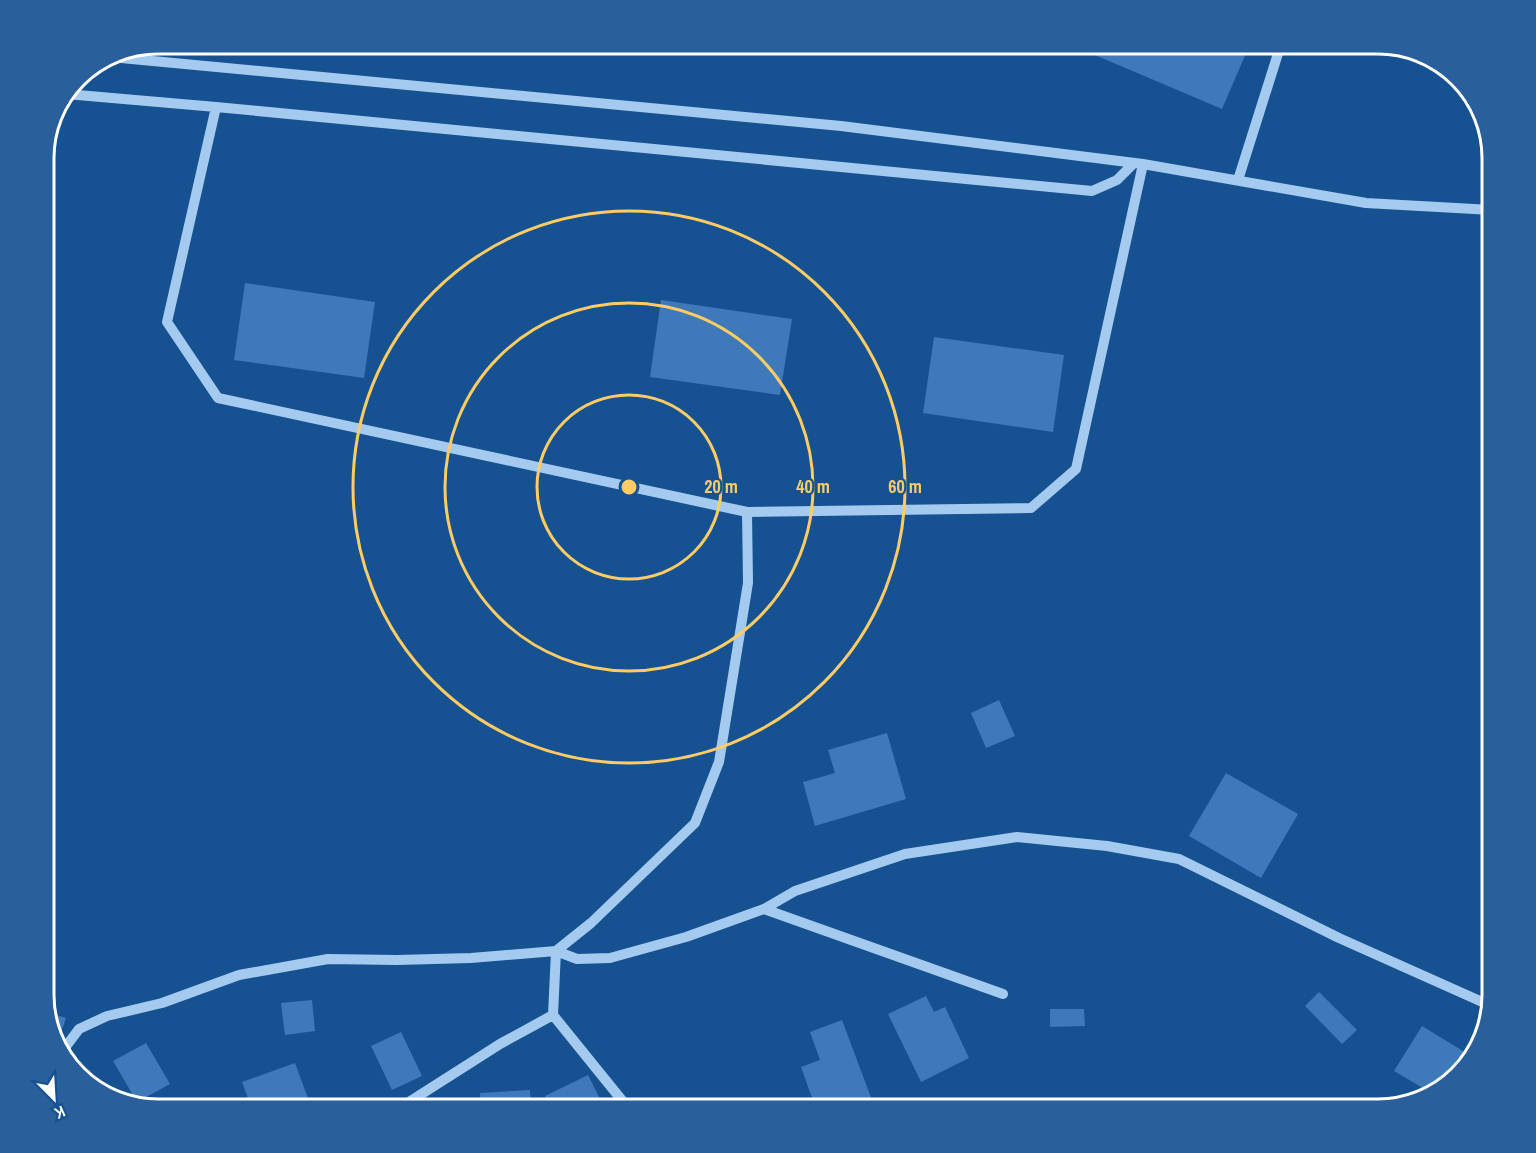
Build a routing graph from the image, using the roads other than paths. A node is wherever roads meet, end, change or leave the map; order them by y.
1 (1278, 54) edge
2 (129, 59) edge
3 (76, 95) edge
4 (216, 107) junction
5 (1138, 164) junction
6 (1238, 180) junction
7 (1482, 209) edge
8 (747, 512) junction
9 (764, 909) junction
10 (556, 951) junction
11 (1003, 994) dead end
12 (1481, 1002) edge
13 (553, 1015) junction
14 (67, 1045) edge
15 (415, 1099) edge
16 (620, 1099) edge

1 - 6 street
2 - 5 street
3 - 4 street
4 - 5 street
4 - 8 street
5 - 6 street
5 - 8 street
6 - 7 street
8 - 10 street
9 - 10 street
9 - 11 street
9 - 12 street
10 - 13 street
10 - 14 street
13 - 15 street
13 - 16 street

